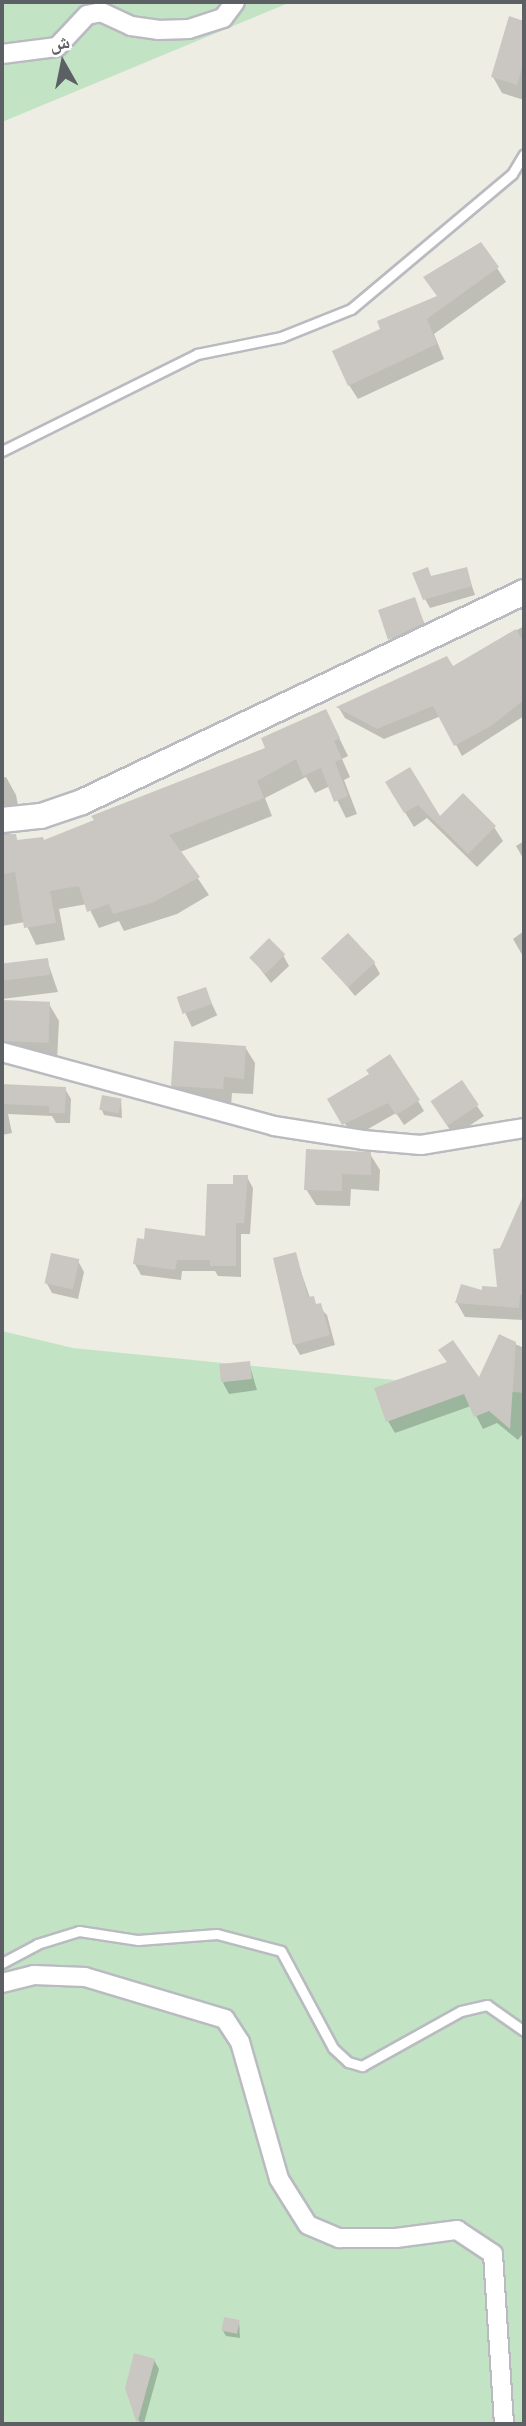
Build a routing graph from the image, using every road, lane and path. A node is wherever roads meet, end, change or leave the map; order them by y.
1 (235, 2) edge
2 (2, 54) edge
3 (524, 154) edge
4 (2, 451) edge
5 (524, 592) edge
6 (2, 820) edge
7 (2, 1052) edge
8 (524, 1128) edge
9 (2, 1963) edge
10 (2, 1983) edge
11 (524, 2031) edge
12 (504, 2424) edge

1 - 2 street
3 - 4 lane
5 - 6 street
7 - 8 street
9 - 11 lane
10 - 12 street

